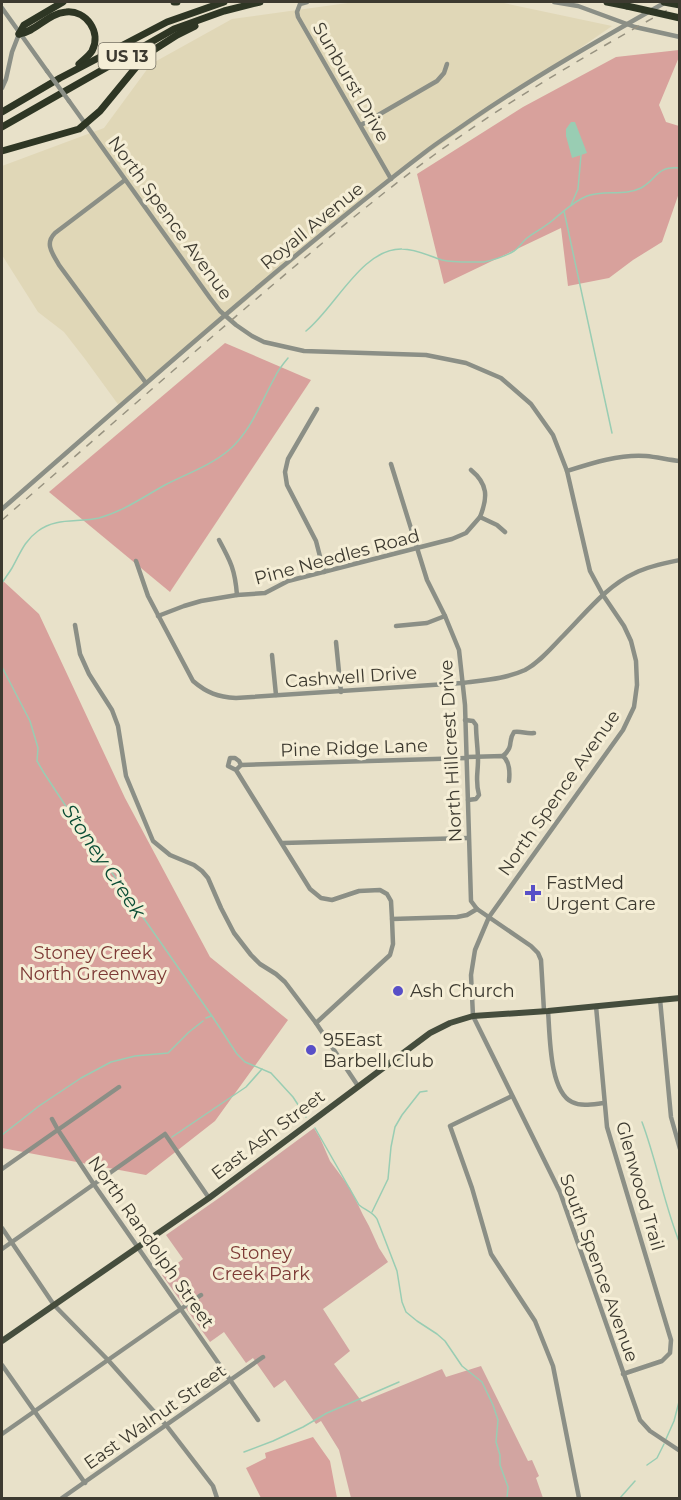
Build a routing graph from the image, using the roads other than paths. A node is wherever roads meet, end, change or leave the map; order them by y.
1 (63, 2) edge
2 (224, 2) edge
3 (260, 2) edge
4 (308, 2) edge
5 (554, 2) edge
6 (607, 2) edge
7 (666, 2) edge
8 (680, 5) edge
9 (2, 8) edge
10 (224, 11) junction
11 (680, 18) edge
12 (627, 24) junction
13 (19, 34) junction
14 (680, 37) edge
15 (447, 64) dead end
16 (60, 78) junction
17 (2, 88) edge
18 (2, 111) edge
19 (86, 125) junction
20 (361, 125) junction
21 (2, 127) edge
22 (2, 151) edge
23 (391, 179) junction
24 (125, 180) junction
25 (225, 315) junction
26 (146, 383) junction
27 (317, 409) dead end
28 (680, 461) edge
29 (391, 464) dead end
30 (471, 470) dead end
31 (567, 471) junction
32 (2, 508) edge
33 (480, 517) junction
34 (505, 532) dead end
35 (219, 540) dead end
36 (417, 549) junction
37 (680, 560) edge
38 (136, 561) dead end
39 (324, 572) junction
40 (237, 595) junction
41 (603, 595) junction
42 (158, 616) junction
43 (446, 616) junction
44 (75, 625) dead end
45 (396, 626) dead end
46 (336, 642) dead end
47 (272, 655) dead end
48 (462, 683) junction
49 (341, 692) junction
50 (276, 695) junction
51 (465, 720) junction
52 (534, 733) dead end
53 (503, 756) junction
54 (478, 757) junction
55 (467, 759) junction
56 (241, 765) junction
57 (236, 770) junction
58 (509, 781) dead end
59 (468, 800) junction
60 (468, 838) junction
61 (283, 843) junction
62 (477, 909) junction
63 (489, 917) junction
64 (392, 919) junction
65 (680, 998) edge
66 (660, 999) junction
67 (596, 1006) junction
68 (546, 1011) junction
69 (473, 1016) junction
70 (316, 1023) junction
71 (358, 1086) junction
72 (118, 1087) dead end
73 (512, 1096) junction
74 (604, 1103) junction
75 (52, 1119) dead end
76 (57, 1130) junction
77 (680, 1149) edge
78 (2, 1169) edge
79 (93, 1184) junction
80 (209, 1198) junction
81 (2, 1228) edge
82 (11, 1242) junction
83 (137, 1247) junction
84 (2, 1249) edge
85 (201, 1295) dead end
86 (54, 1305) junction
87 (179, 1309) junction
88 (2, 1341) edge
89 (263, 1357) dead end
90 (108, 1360) junction
91 (2, 1365) edge
92 (622, 1374) junction
93 (230, 1379) junction
94 (34, 1411) junction
95 (258, 1420) dead end
96 (165, 1425) junction
97 (2, 1434) edge
98 (680, 1451) edge
99 (85, 1483) junction
100 (62, 1498) edge
101 (217, 1498) edge
102 (579, 1498) edge

1 - 13 highway
2 - 16 highway, US 13
3 - 10 highway, US 13
4 - 20 street, Sunburst Drive
5 - 12 street
6 - 11 highway, bridge
7 - 8 highway, bridge
7 - 12 street, Royall Avenue
9 - 13 street, North Spence Avenue
10 - 19 highway
10 - 21 highway, US 13
12 - 14 street
12 - 23 street, Royall Avenue
13 - 16 highway
13 - 17 street
13 - 19 street, North Spence Avenue, bridge
15 - 20 street
16 - 18 highway, US 13
19 - 22 highway
19 - 24 street, North Spence Avenue
20 - 23 street, Sunburst Drive
23 - 25 street, Royall Avenue
24 - 25 street, North Spence Avenue
24 - 26 street
25 - 26 street, Royall Avenue
25 - 31 street, North Spence Avenue
26 - 32 street, Royall Avenue
27 - 39 street
28 - 31 street
29 - 36 street, North Hillcrest Drive
30 - 33 street
31 - 41 street, North Spence Avenue
33 - 34 street
33 - 36 street, Pine Needles Road
35 - 40 street
36 - 39 street, Pine Needles Road
36 - 43 street, North Hillcrest Drive
37 - 41 street, Cashwell Drive
38 - 42 street, Cashwell Drive
39 - 40 street, Pine Needles Road
40 - 42 street, Pine Needles Road
41 - 48 street, Cashwell Drive
41 - 63 street, North Spence Avenue
42 - 50 street, Cashwell Drive
43 - 45 street
43 - 48 street, North Hillcrest Drive
44 - 70 street
46 - 49 street
47 - 50 street
48 - 49 street, Cashwell Drive
48 - 51 street, North Hillcrest Drive
49 - 50 street, Cashwell Drive
51 - 54 street
51 - 55 street, North Hillcrest Drive
52 - 53 street
53 - 54 street, Pine Ridge Lane
53 - 58 street
54 - 55 street, Pine Ridge Lane
54 - 59 street
55 - 56 street, Pine Ridge Lane
55 - 59 street, North Hillcrest Drive
56 - 57 street
56 - 57 street
57 - 61 street
59 - 60 street, North Hillcrest Drive
60 - 61 street
60 - 62 street, North Hillcrest Drive
61 - 64 street
62 - 63 street
62 - 64 street
63 - 68 street
63 - 69 street, North Spence Avenue
64 - 70 street
65 - 66 main road, East Ash Street
66 - 67 main road, East Ash Street
66 - 77 street
67 - 68 main road, East Ash Street
67 - 74 street, Glenwood Trail
68 - 69 main road, East Ash Street
68 - 74 street
69 - 71 main road, East Ash Street
69 - 73 street, South Spence Avenue
70 - 71 street
71 - 80 main road, East Ash Street
72 - 76 street
73 - 92 street, South Spence Avenue
73 - 102 street
74 - 92 street, Glenwood Trail
75 - 76 street, North Randolph Street
76 - 78 street
76 - 79 street, North Randolph Street
79 - 80 street
79 - 82 street
79 - 83 street, North Randolph Street
80 - 83 main road, East Ash Street
81 - 82 street
82 - 84 street
82 - 86 street
83 - 86 main road, East Ash Street
83 - 87 street, North Randolph Street
85 - 87 street
86 - 88 main road, East Ash Street
86 - 90 street
87 - 90 street
87 - 93 street, North Randolph Street
89 - 93 street, East Walnut Street
90 - 94 street
90 - 96 street
91 - 94 street
92 - 98 street, South Spence Avenue
93 - 95 street, North Randolph Street
93 - 96 street, East Walnut Street
94 - 97 street
94 - 99 street
96 - 99 street, East Walnut Street
96 - 101 street
99 - 100 street, East Walnut Street

